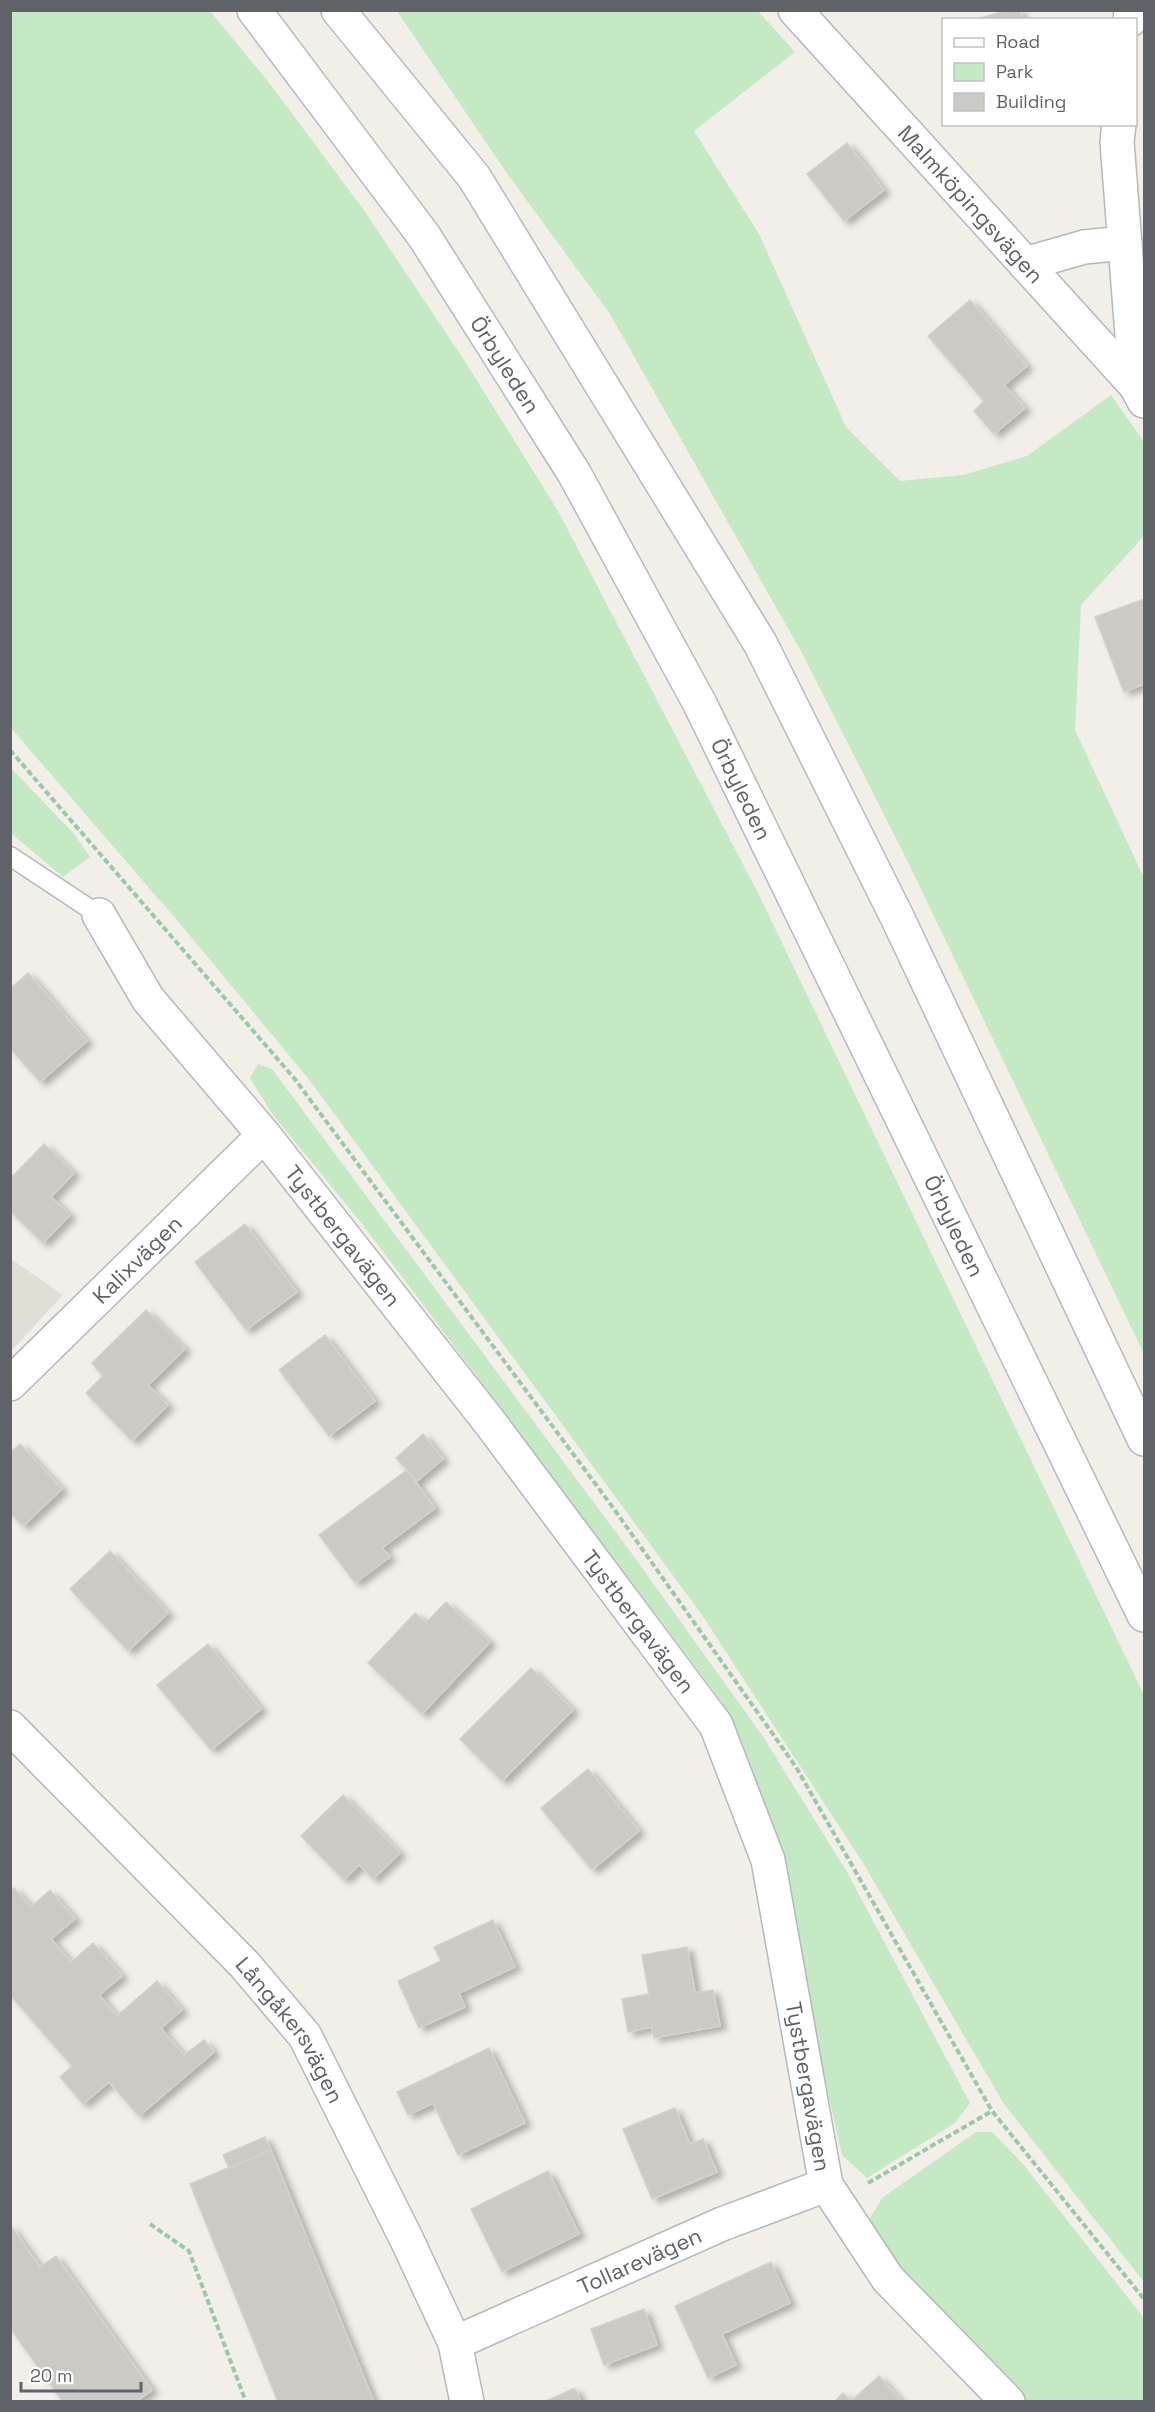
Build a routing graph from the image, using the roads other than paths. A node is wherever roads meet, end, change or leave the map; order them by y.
1 (254, 10) edge
2 (338, 10) edge
3 (795, 10) edge
4 (1119, 126) edge
5 (1125, 243) junction
6 (1025, 264) junction
7 (1142, 390) edge
8 (10, 856) edge
9 (99, 915) joint
10 (264, 1135) junction
11 (10, 1383) edge
12 (1144, 1439) edge
13 (1144, 1615) edge
14 (10, 1727) edge
15 (826, 2185) junction
16 (455, 2343) junction
17 (466, 2402) edge
18 (1008, 2402) edge

1 - 13 street, Örbyleden
2 - 12 street
3 - 6 street, Malmköpingsvägen
4 - 5 street
5 - 6 street
5 - 7 street
6 - 7 street, Malmköpingsvägen
8 - 9 lane
9 - 10 street, Tystbergavägen
10 - 11 street, Kalixvägen
10 - 15 street, Tystbergavägen
14 - 16 street, Långåkersvägen
15 - 16 street, Tollarevägen
15 - 18 street, Tystbergavägen
16 - 17 street, Långåkersvägen

